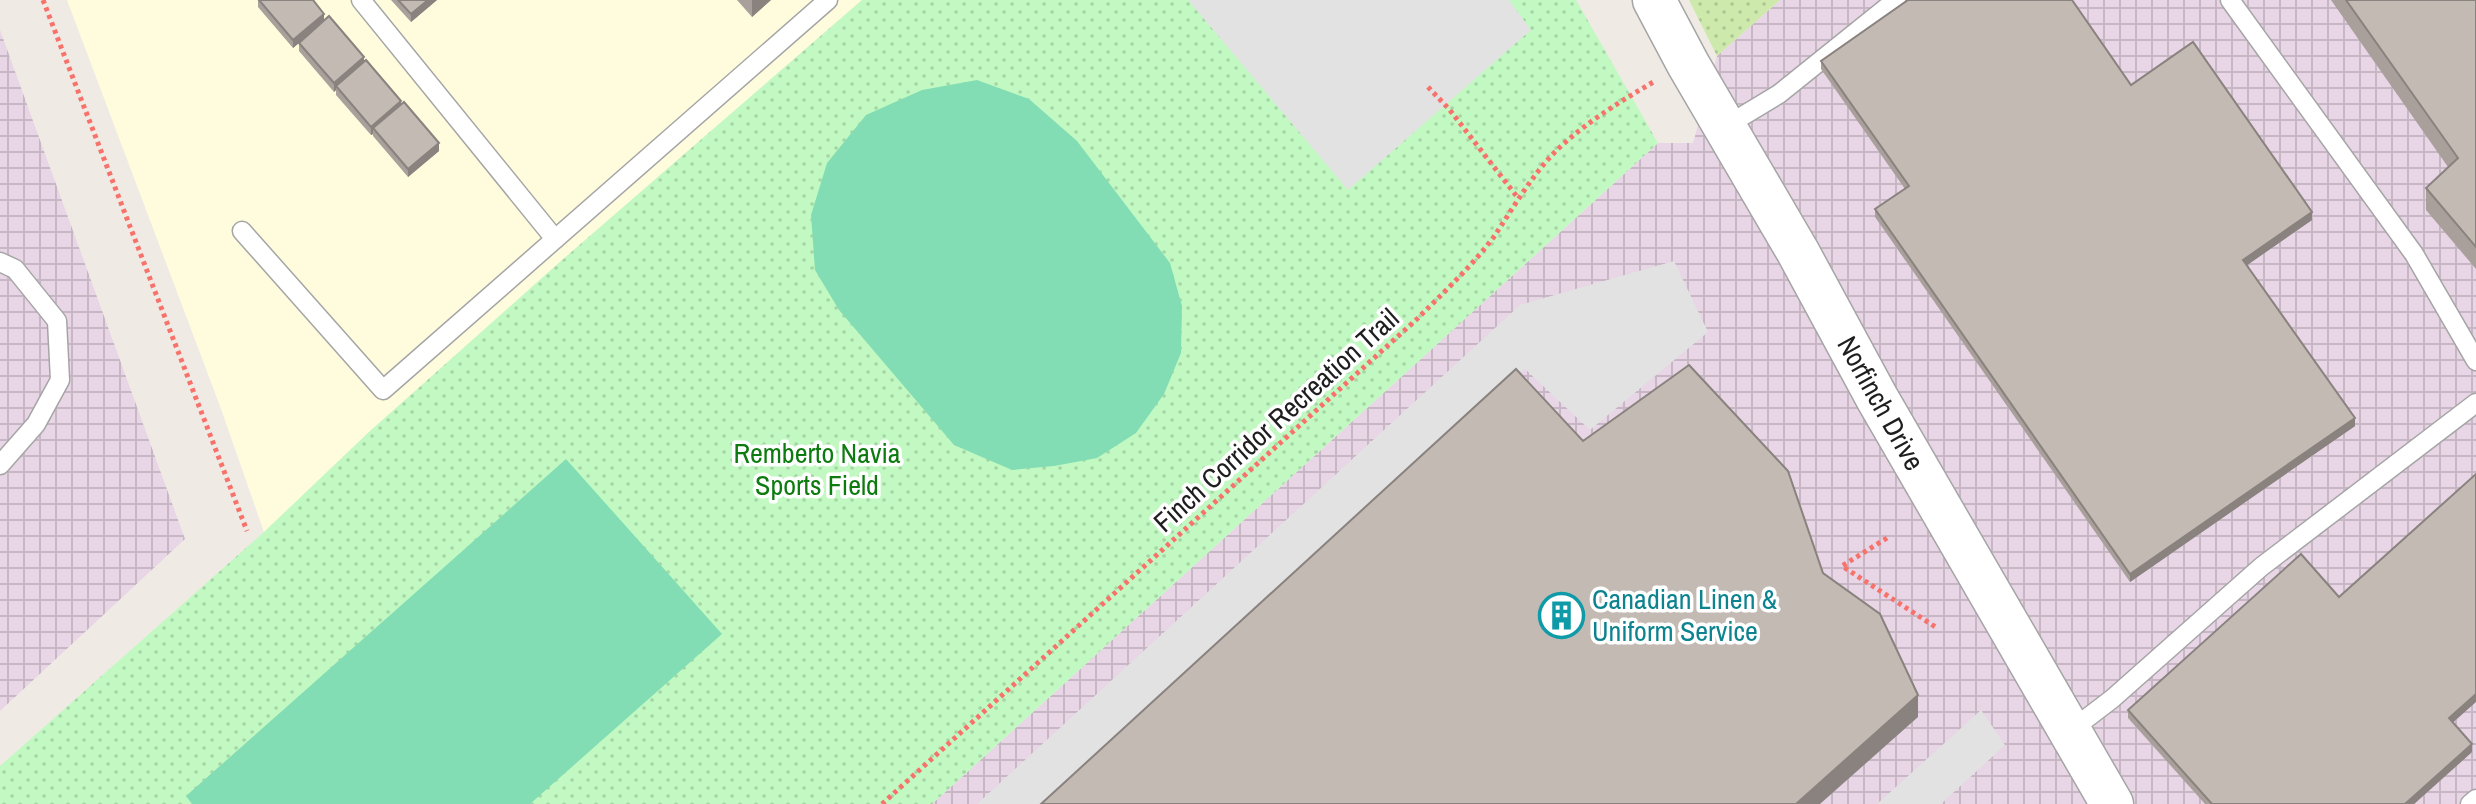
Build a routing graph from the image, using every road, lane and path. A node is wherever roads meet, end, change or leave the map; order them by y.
1 (43, 0) edge
2 (361, 0) edge
3 (828, 0) edge
4 (1654, 0) edge
5 (1896, 0) edge
6 (2230, 0) edge
7 (1688, 64) junction
8 (1428, 87) dead end
9 (1726, 126) junction
10 (1518, 198) junction
11 (242, 231) dead end
12 (555, 239) junction
13 (0, 262) edge
14 (2475, 358) edge
15 (2476, 403) edge
16 (0, 465) edge
17 (247, 531) dead end
18 (1887, 538) dead end
19 (1937, 628) dead end
20 (2070, 731) junction
21 (2476, 799) edge
22 (882, 804) edge
23 (2112, 804) edge
24 (2470, 804) edge

1 - 17 path
2 - 12 lane
3 - 12 lane
4 - 7 street, Norfinch Drive
5 - 9 lane
6 - 14 lane
7 - 9 street, Norfinch Drive
7 - 10 path, Finch Corridor Recreation Trail
8 - 10 path
9 - 20 street, Norfinch Drive
10 - 22 path, Finch Corridor Recreation Trail
11 - 12 lane
13 - 16 lane
15 - 20 lane
18 - 19 path
20 - 23 street, Norfinch Drive
21 - 24 lane

